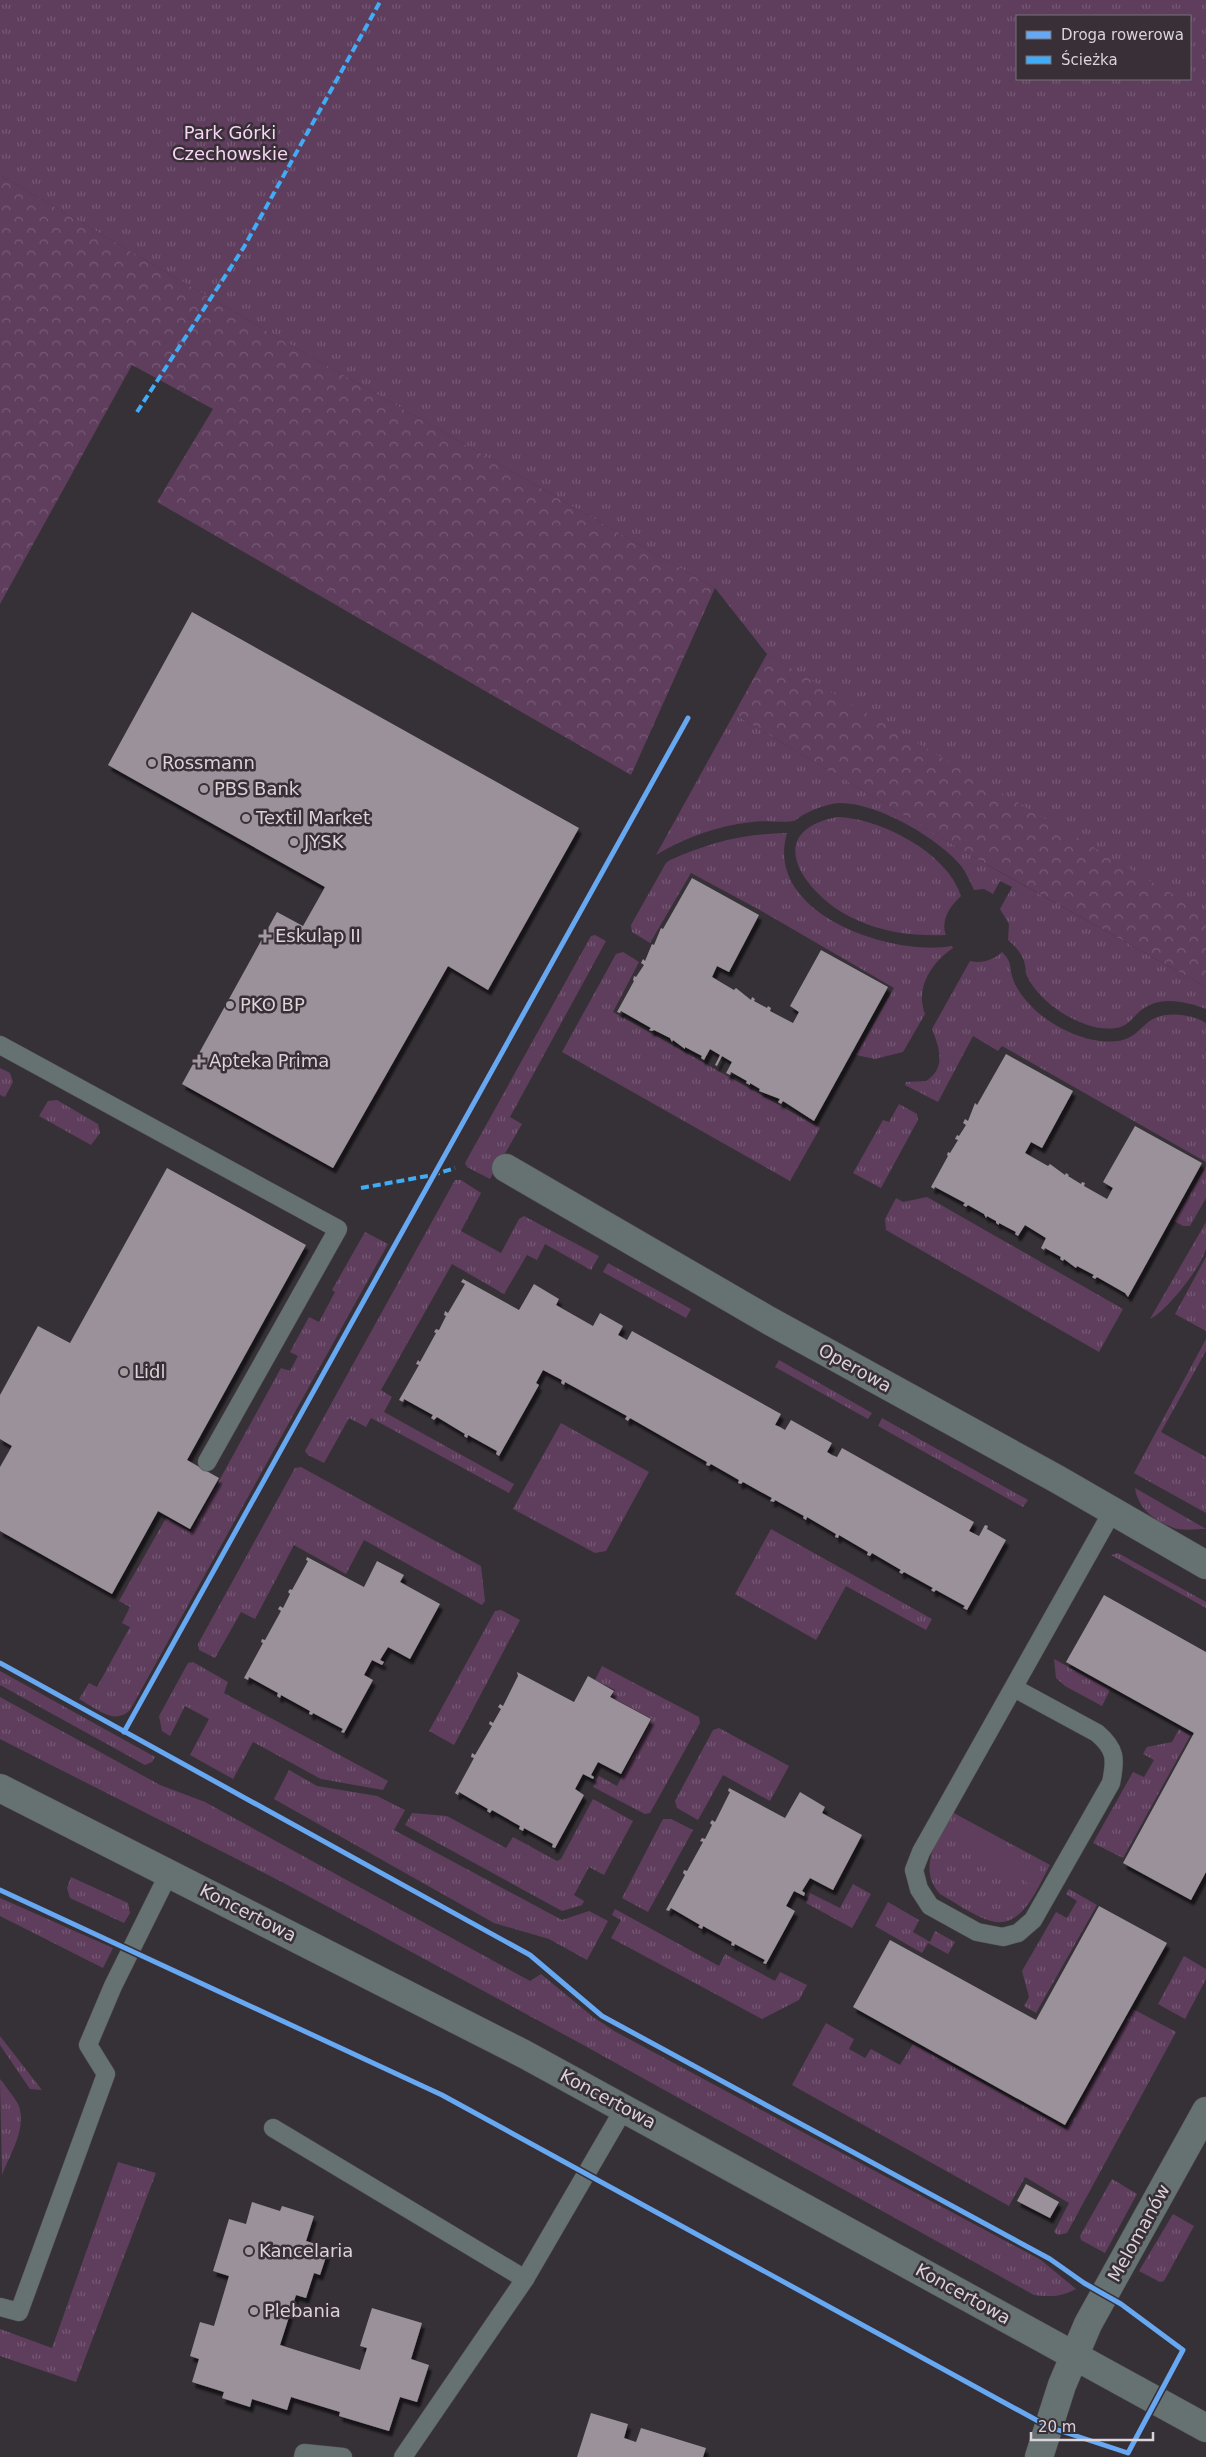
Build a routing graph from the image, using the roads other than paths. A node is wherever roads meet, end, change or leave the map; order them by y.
1 (0, 1045) edge
2 (506, 1168) dead end
3 (207, 1462) dead end
4 (1112, 1512) junction
5 (1206, 1565) edge
6 (1014, 1688) junction
7 (0, 1788) edge
8 (169, 1873) junction
9 (625, 2108) junction
10 (1206, 2111) edge
11 (273, 2128) dead end
12 (525, 2279) junction
13 (0, 2307) edge
14 (1074, 2356) junction
15 (1206, 2428) edge
16 (303, 2457) edge
17 (343, 2457) edge
18 (404, 2457) edge
19 (1039, 2457) edge

1 - 3 lane
2 - 4 street, Operowa
4 - 5 street, Operowa
4 - 6 lane
6 - 6 lane
7 - 8 street, Koncertowa
8 - 9 street, Koncertowa
8 - 13 lane
9 - 12 lane
9 - 14 street, Koncertowa
10 - 14 street, Melomanów
11 - 12 lane
12 - 18 lane
14 - 15 street, Koncertowa
14 - 19 street, Melomanów
16 - 17 lane

